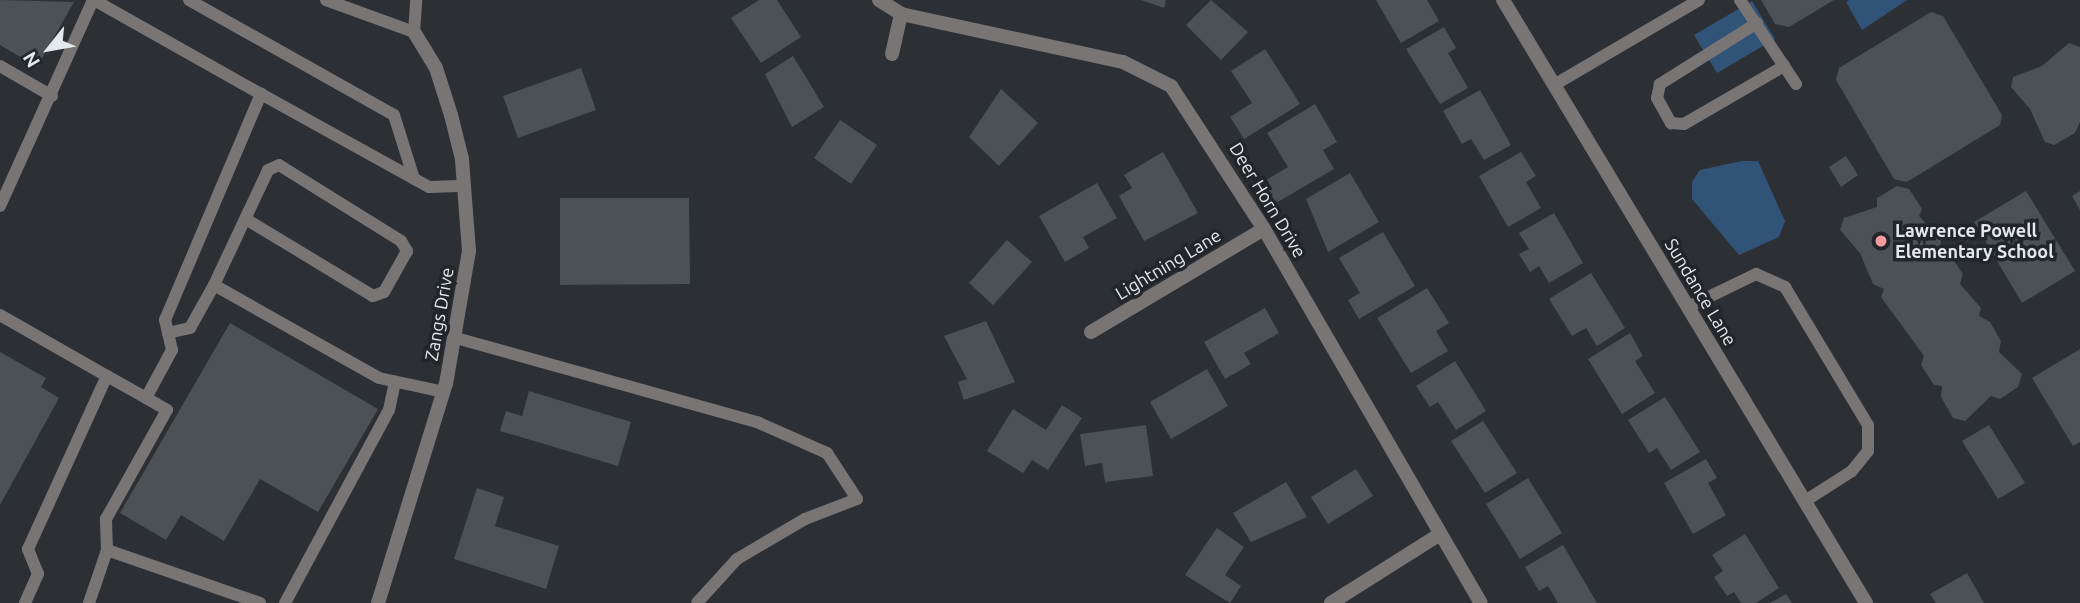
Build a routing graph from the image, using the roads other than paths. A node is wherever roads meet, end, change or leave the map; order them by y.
1 (93, 0) edge
2 (189, 0) edge
3 (327, 0) edge
4 (416, 0) edge
5 (879, 0) edge
6 (1503, 0) edge
7 (1699, 0) edge
8 (1740, 0) edge
9 (901, 13) junction
10 (1757, 23) junction
11 (414, 32) junction
12 (892, 54) dead end
13 (0, 66) edge
14 (1784, 66) junction
15 (1796, 84) dead end
16 (1554, 85) junction
17 (261, 94) junction
18 (52, 96) junction
19 (414, 179) junction
20 (465, 186) junction
21 (0, 206) edge
22 (246, 219) junction
23 (1264, 229) junction
24 (214, 285) junction
25 (1688, 307) junction
26 (0, 315) edge
27 (1091, 332) dead end
28 (168, 333) junction
29 (456, 338) junction
30 (107, 376) junction
31 (395, 382) junction
32 (444, 392) junction
33 (146, 398) junction
34 (1805, 501) junction
35 (1440, 534) junction
36 (107, 550) junction
37 (25, 603) edge
38 (89, 603) edge
39 (260, 603) edge
40 (285, 603) edge
41 (378, 603) edge
42 (697, 603) edge
43 (1331, 603) edge
44 (1481, 603) edge
45 (1866, 603) edge

1 - 17 lane
1 - 18 lane
2 - 19 lane
3 - 11 lane
4 - 11 lane
5 - 9 street, Deer Horn Drive
6 - 16 street, Sundance Lane
7 - 16 lane
8 - 10 lane
9 - 12 street
9 - 23 street, Deer Horn Drive
10 - 14 lane
10 - 14 lane
11 - 20 street, Zangs Drive
13 - 18 lane
14 - 15 lane
16 - 25 street, Sundance Lane
17 - 19 lane
17 - 28 lane
18 - 21 lane
19 - 20 lane
20 - 29 street, Zangs Drive
22 - 22 lane
22 - 24 lane
23 - 27 street, Lightning Lane
23 - 35 street, Deer Horn Drive
24 - 28 lane
24 - 31 lane
25 - 34 street, Sundance Lane
25 - 34 lane
26 - 30 lane
28 - 33 lane
29 - 32 street, Zangs Drive
29 - 42 lane
30 - 33 lane
30 - 37 lane
31 - 32 lane
31 - 40 lane
32 - 41 street, Zangs Drive
33 - 36 lane
34 - 45 street, Sundance Lane
35 - 43 street
35 - 44 street, Deer Horn Drive
36 - 38 lane
36 - 39 lane

